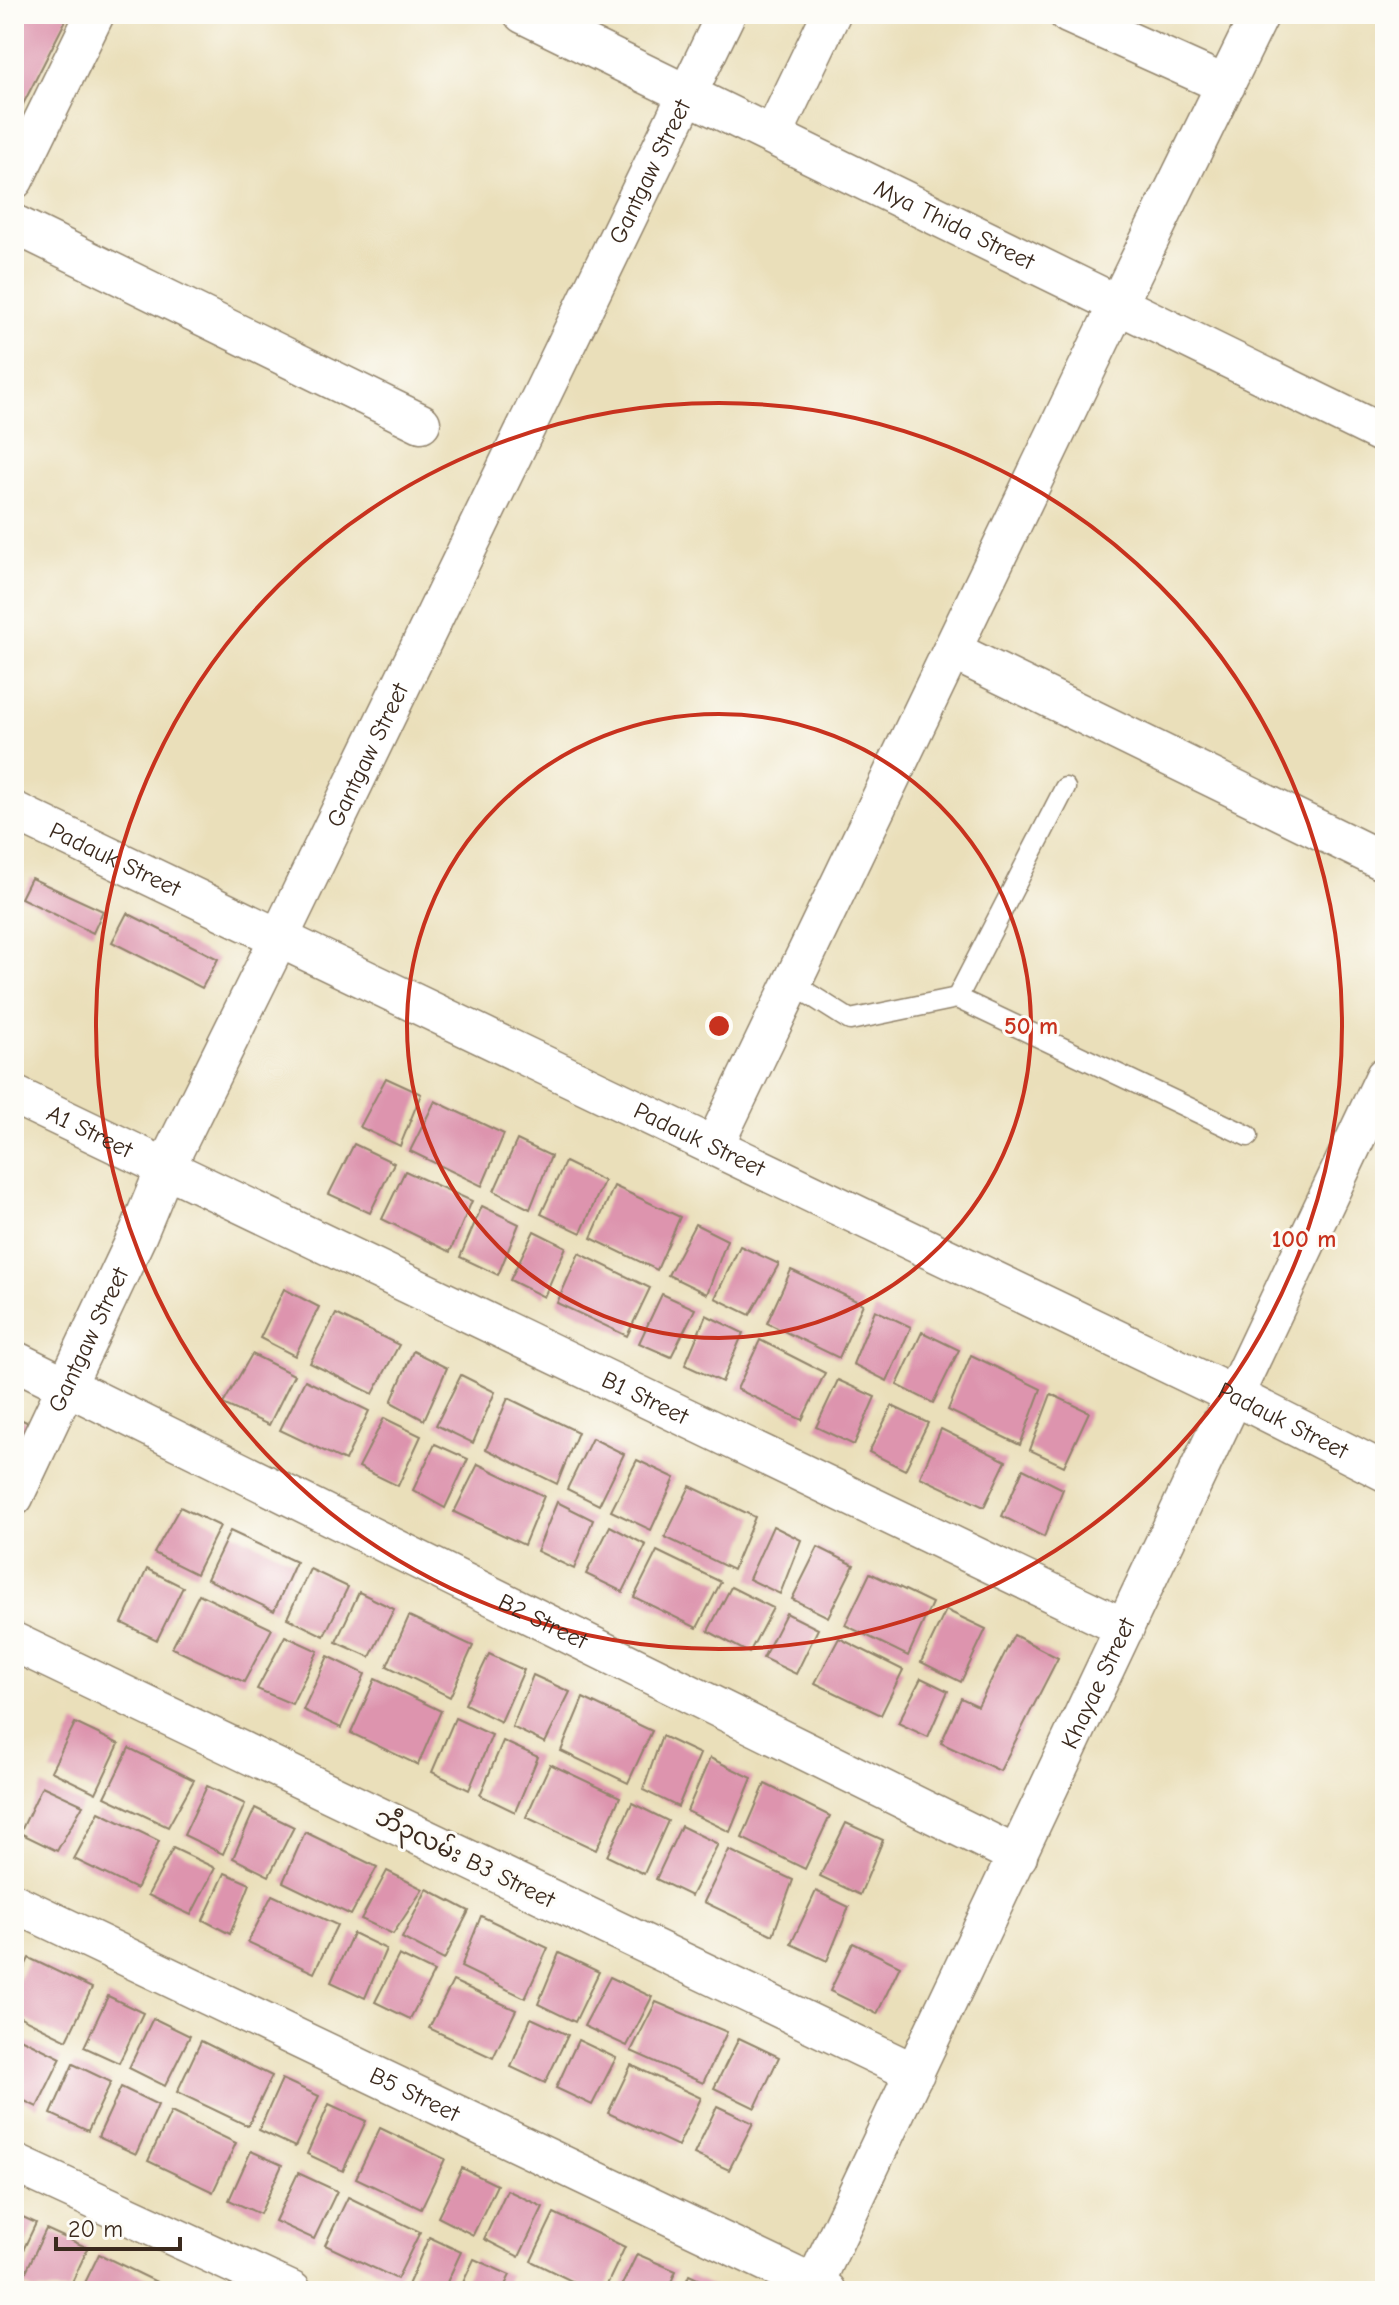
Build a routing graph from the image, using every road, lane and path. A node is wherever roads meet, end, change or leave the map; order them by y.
1 (95, 14) edge
2 (523, 14) edge
3 (726, 14) edge
4 (831, 14) edge
5 (1068, 14) edge
6 (1260, 14) edge
7 (1226, 85) junction
8 (688, 95) junction
9 (773, 135) junction
10 (14, 180) edge
11 (14, 224) edge
12 (1117, 306) junction
13 (421, 423) dead end
14 (1385, 435) edge
15 (953, 651) junction
16 (1065, 788) dead end
17 (14, 811) edge
18 (1385, 862) edge
19 (279, 938) junction
20 (793, 984) junction
21 (957, 998) junction
22 (1385, 1076) edge
23 (14, 1095) edge
24 (1248, 1136) dead end
25 (714, 1146) junction
26 (165, 1169) junction
27 (14, 1360) edge
28 (66, 1386) junction
29 (1235, 1396) junction
30 (1385, 1472) edge
31 (14, 1497) edge
32 (1125, 1628) junction
33 (14, 1642) edge
34 (1018, 1856) junction
35 (14, 1903) edge
36 (915, 2073) junction
37 (14, 2163) edge
38 (817, 2289) edge
39 (292, 2291) edge

1 - 10 street
2 - 8 street, Mya Thida Street
3 - 8 street, Gantgaw Street
4 - 9 street
5 - 7 street
6 - 7 street
7 - 12 street
8 - 9 street, Mya Thida Street
8 - 19 street, Gantgaw Street
9 - 12 street, Mya Thida Street
11 - 13 street
12 - 14 street, Mya Thida Street
12 - 15 street
15 - 18 street
15 - 20 street
16 - 21 lane
17 - 19 street, Padauk Street
19 - 25 street, Padauk Street
19 - 26 street, Gantgaw Street
20 - 21 lane
20 - 25 street
21 - 24 lane
22 - 29 street, Khayae Street
23 - 26 street, A1 Street
25 - 29 street, Padauk Street
26 - 28 street, Gantgaw Street
26 - 32 street, B1 Street
27 - 28 street, B2 Street
28 - 31 street, Gantgaw Street
28 - 34 street, B2 Street
29 - 30 street, Padauk Street
29 - 32 street, Khayae Street
32 - 34 street, Khayae Street
33 - 36 street, ဘီ၃လမ်း B3 Street
34 - 36 street, Khayae Street
35 - 38 street, B5 Street
36 - 38 street, Khayae Street
37 - 39 street

